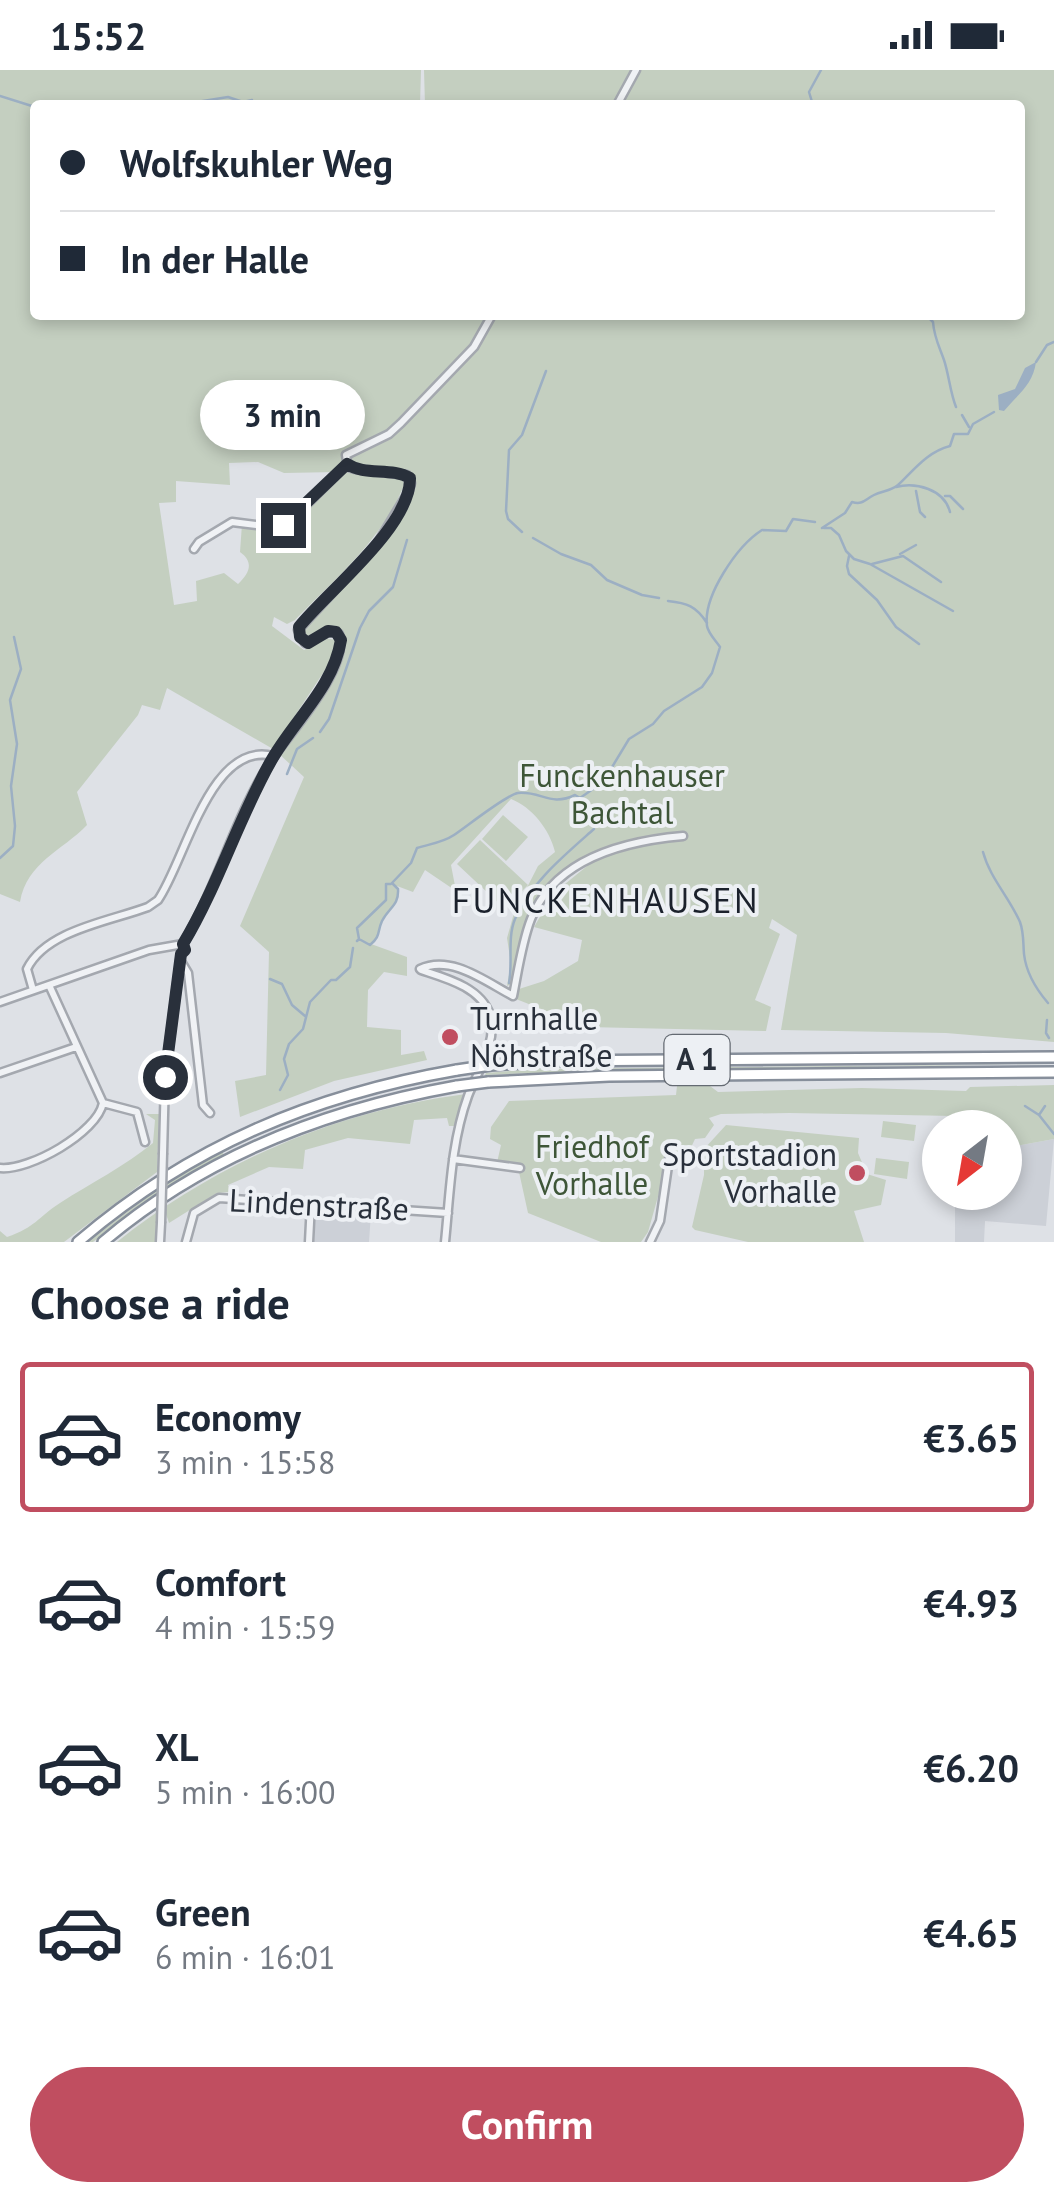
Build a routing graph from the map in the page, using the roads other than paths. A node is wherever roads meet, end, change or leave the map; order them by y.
1 (636, 70) edge
2 (620, 100) edge
3 (489, 320) edge
4 (347, 464) junction
5 (194, 549) dead end
6 (274, 756) junction
7 (683, 836) dead end
8 (183, 944) junction
9 (173, 948) junction
10 (181, 958) junction
11 (49, 986) junction
12 (34, 990) junction
13 (0, 1002) edge
14 (76, 1047) junction
15 (1054, 1057) edge
16 (1054, 1072) edge
17 (0, 1073) edge
18 (103, 1104) junction
19 (210, 1113) dead end
20 (145, 1142) dead end
21 (453, 1159) junction
22 (669, 1159) dead end
23 (0, 1168) edge
24 (520, 1168) dead end
25 (311, 1203) junction
26 (448, 1213) junction
27 (78, 1242) edge
28 (103, 1242) edge
29 (160, 1242) edge
30 (186, 1242) edge
31 (309, 1242) edge
32 (444, 1242) edge
33 (650, 1242) edge

1 - 2 street
3 - 4 street
4 - 5 street
4 - 6 street
6 - 8 street
6 - 12 street
7 - 21 street
8 - 9 street
8 - 10 street
9 - 10 street
9 - 11 street
10 - 19 street
10 - 29 street, bridge
11 - 12 street
11 - 14 street
12 - 13 street
14 - 17 street
14 - 18 street
15 - 27 highway, A 1, bridge
16 - 28 highway, A 1, bridge
18 - 20 street
18 - 23 street
21 - 24 street
21 - 26 street
22 - 33 street
25 - 26 street, Lindenstraße
25 - 30 street, Lindenstraße
25 - 31 street
26 - 32 street

